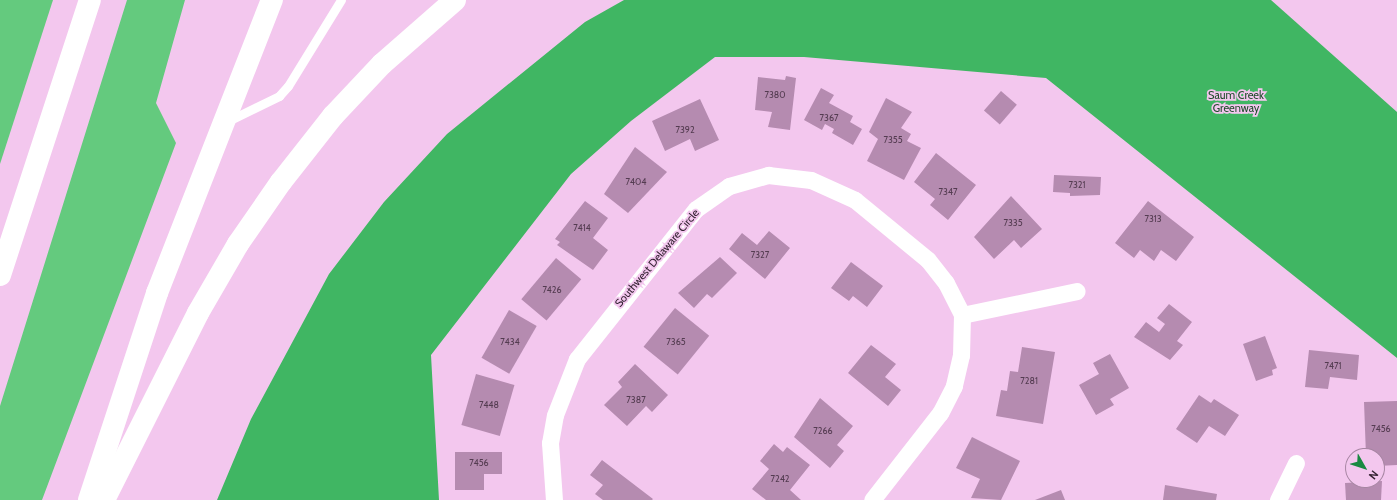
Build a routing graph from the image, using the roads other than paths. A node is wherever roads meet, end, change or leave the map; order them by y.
1 (90, 0) edge
2 (272, 0) edge
3 (341, 0) edge
4 (455, 0) edge
5 (223, 123) junction
6 (0, 275) edge
7 (1077, 291) dead end
8 (962, 315) junction
9 (1296, 463) dead end
10 (89, 500) edge
11 (104, 500) edge
12 (554, 500) edge
13 (872, 500) edge
14 (1278, 500) edge

1 - 6 highway
2 - 5 highway
3 - 5 lane
4 - 11 highway
5 - 10 highway
7 - 8 street
8 - 12 street, Southwest Delaware Circle
8 - 13 street, Southwest Delaware Circle
9 - 14 street

